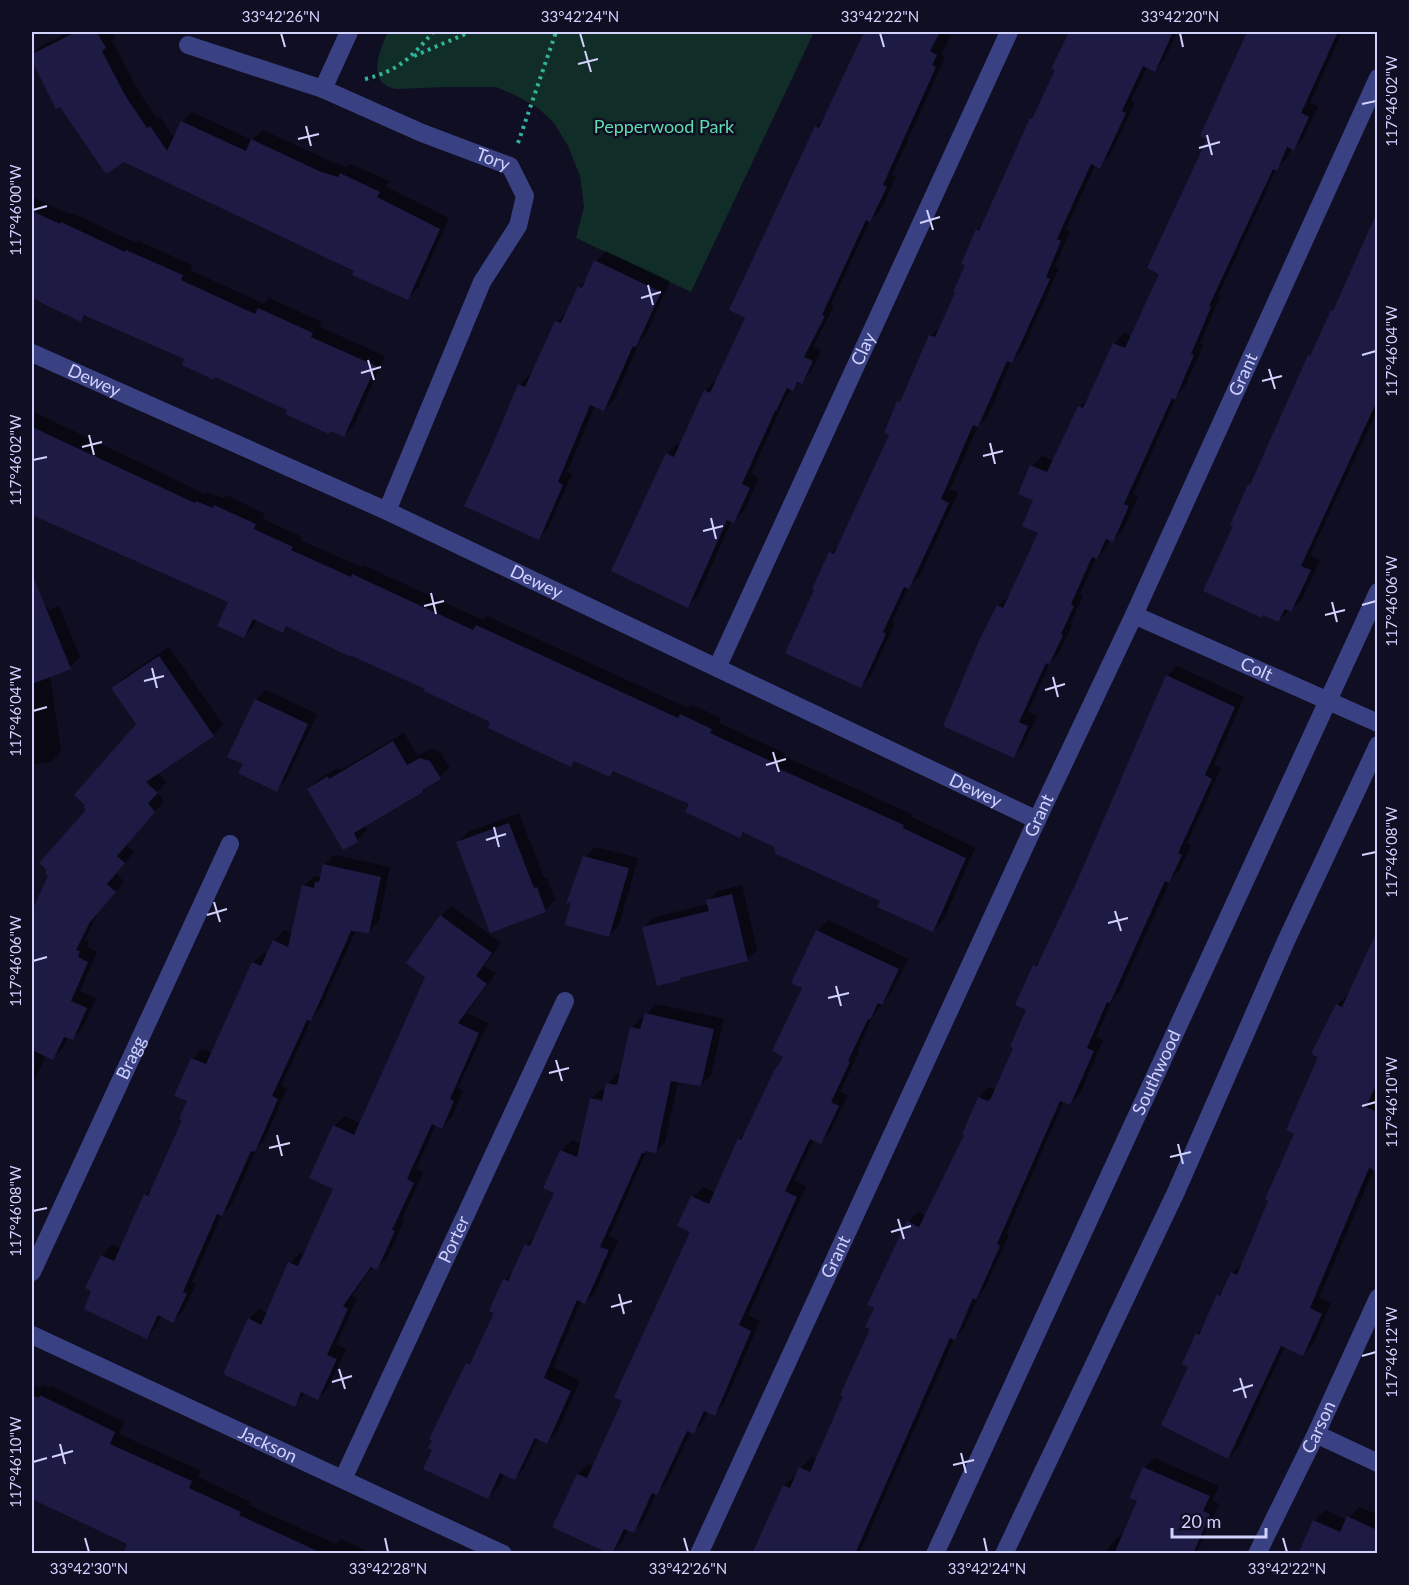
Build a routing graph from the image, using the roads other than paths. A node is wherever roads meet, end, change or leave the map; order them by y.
1 (349, 32) edge
2 (1009, 32) edge
3 (188, 45) dead end
4 (1377, 78) edge
5 (323, 89) junction
6 (32, 353) edge
7 (387, 511) junction
8 (1377, 592) edge
9 (1134, 615) junction
10 (717, 668) junction
11 (1326, 700) junction
12 (1377, 723) edge
13 (1377, 745) edge
14 (1037, 820) junction
15 (230, 844) dead end
16 (565, 1001) dead end
17 (32, 1272) edge
18 (1377, 1298) edge
19 (32, 1335) edge
20 (1316, 1434) junction
21 (1377, 1463) edge
22 (343, 1479) junction
23 (503, 1554) edge
24 (699, 1554) edge
25 (935, 1554) edge
26 (1004, 1554) edge
27 (1257, 1554) edge

1 - 5 street
2 - 10 street, Clay
3 - 5 street, Tory
4 - 9 street, Grant
5 - 7 street, Tory
6 - 7 street, Dewey
7 - 10 street, Dewey
8 - 11 street, Southwood
9 - 11 street, Colt
9 - 14 street, Grant
10 - 14 street, Dewey
11 - 12 street, Colt
11 - 25 street, Southwood
13 - 26 street
14 - 24 street, Grant
15 - 17 street, Bragg
16 - 22 street, Porter
18 - 20 street, Carson
19 - 22 street, Jackson
20 - 21 street
20 - 27 street, Carson
22 - 23 street, Jackson

